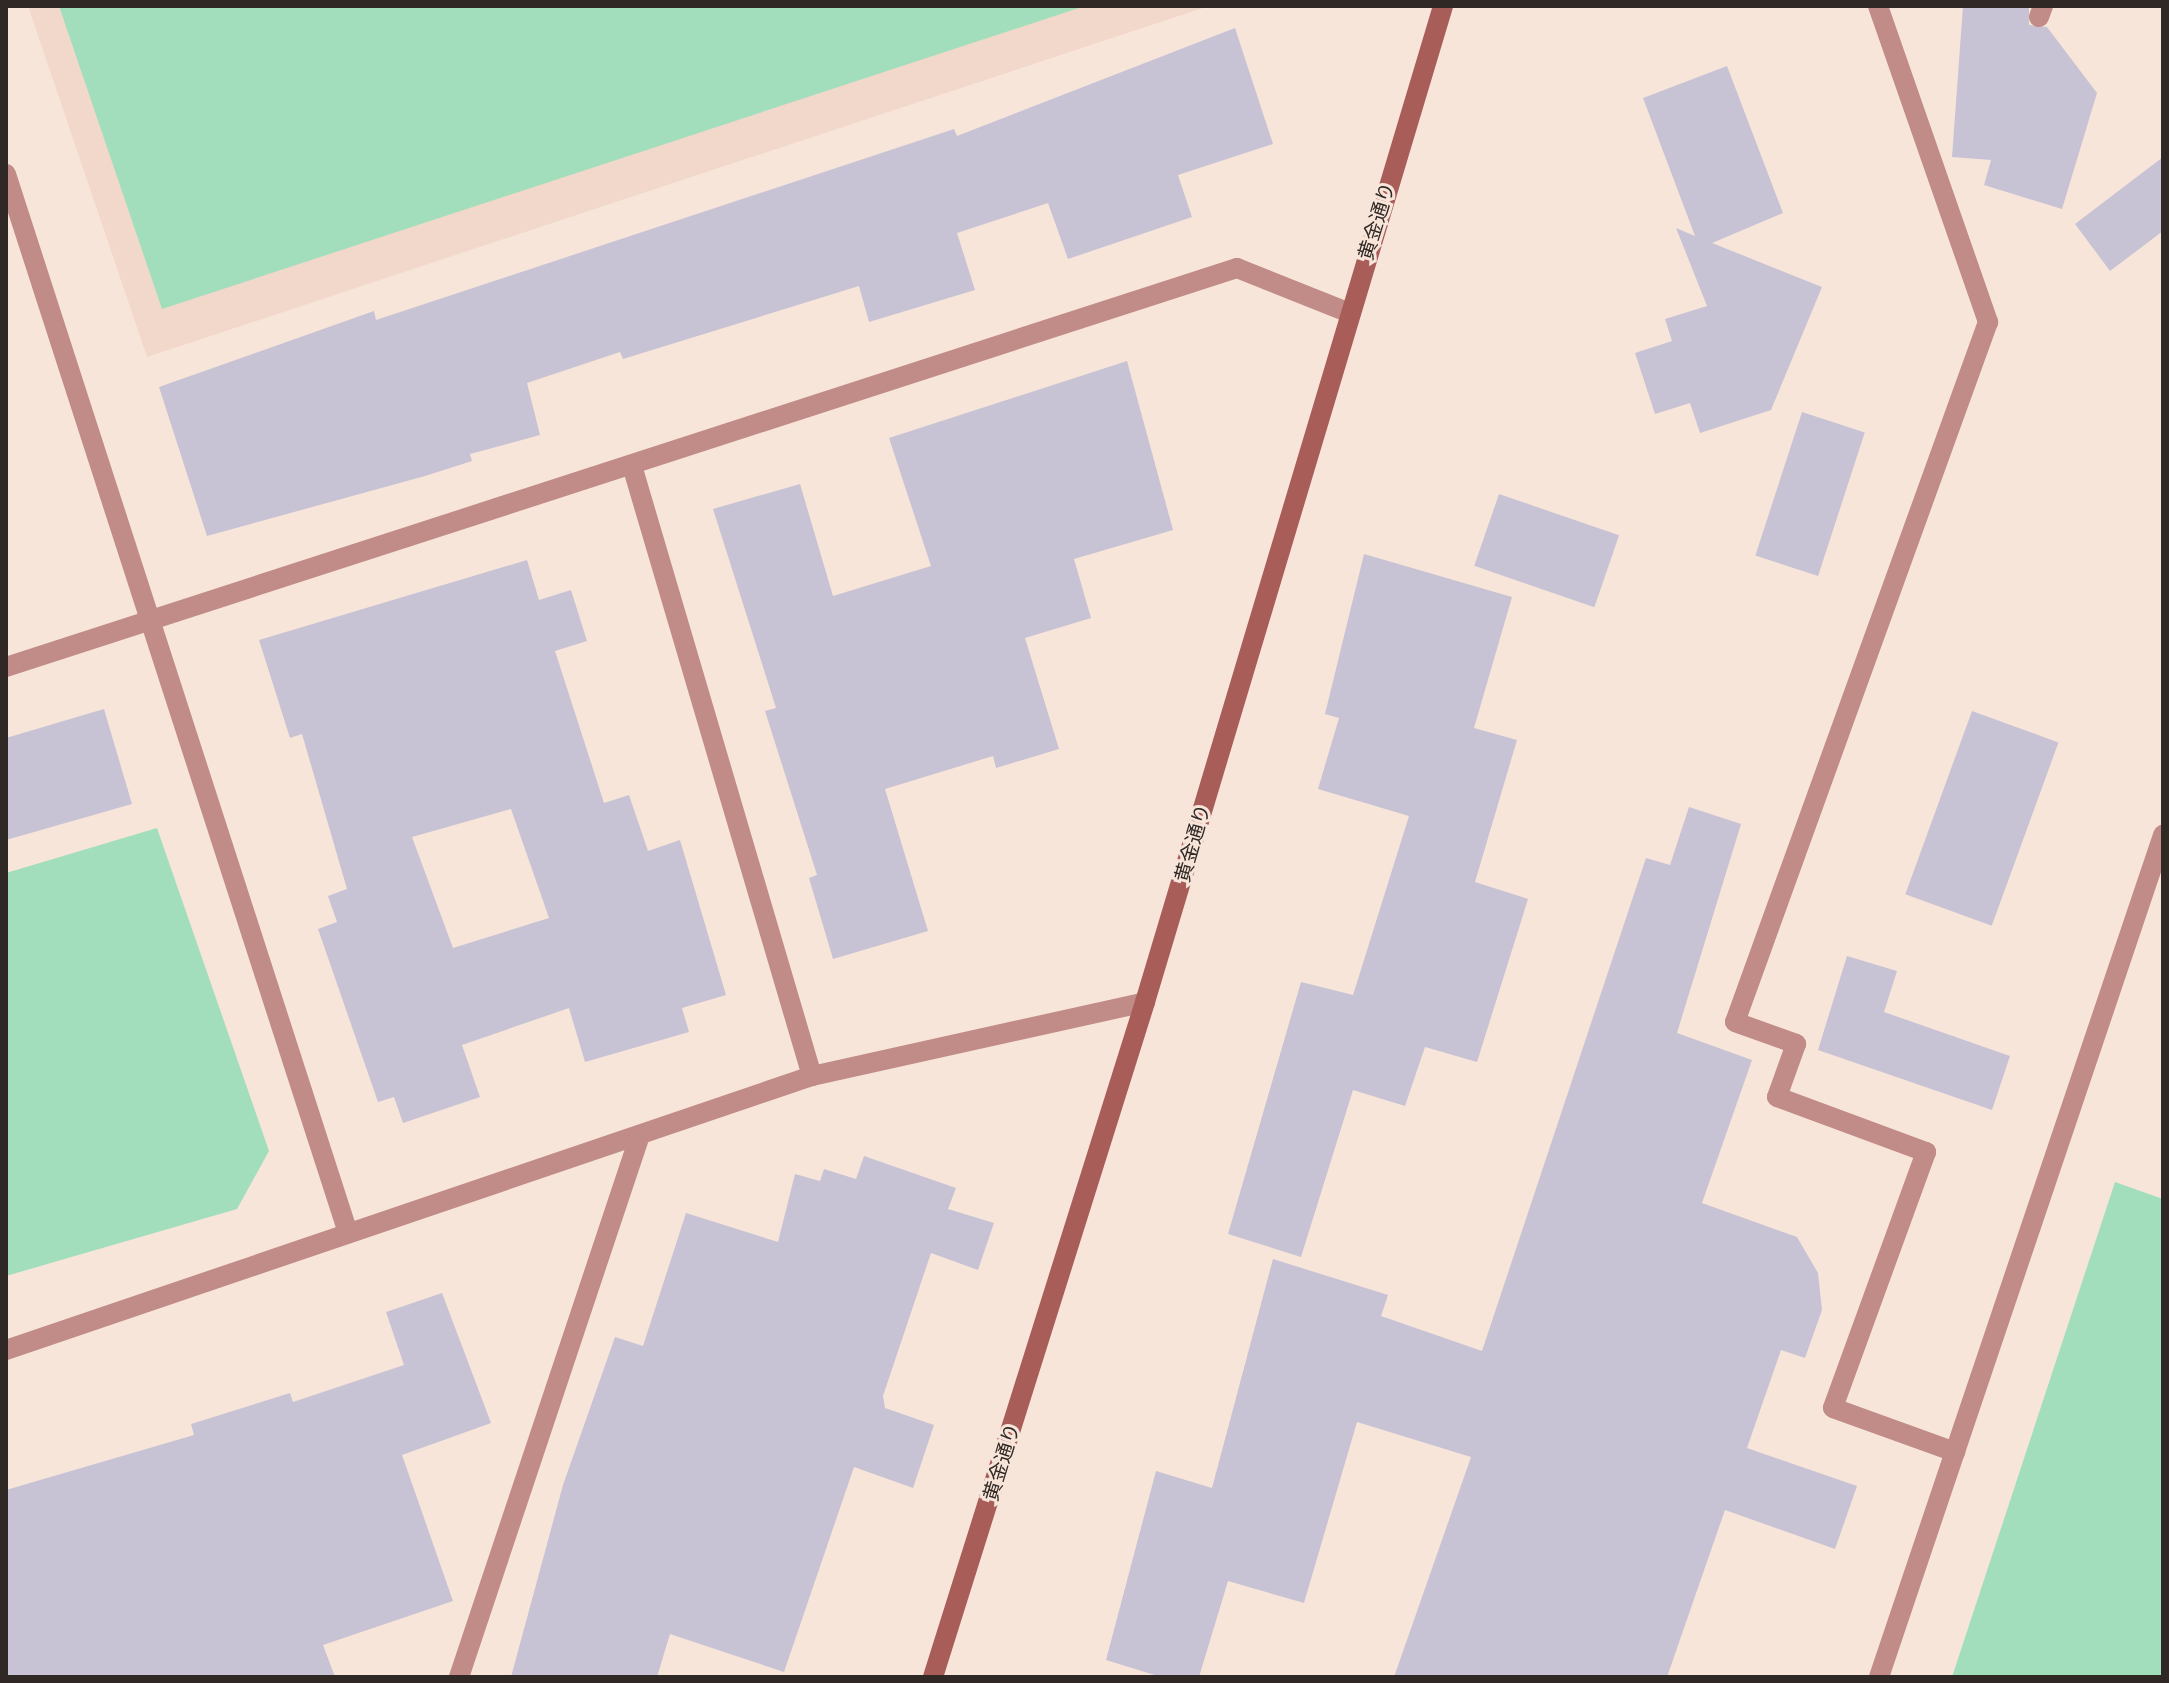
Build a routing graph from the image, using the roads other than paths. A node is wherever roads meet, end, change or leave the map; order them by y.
1 (1443, 6) edge
2 (1878, 6) edge
3 (6, 174) edge
4 (1347, 312) junction
5 (633, 469) junction
6 (145, 622) junction
7 (6, 667) edge
8 (2163, 835) edge
9 (1145, 1002) junction
10 (812, 1076) junction
11 (639, 1138) junction
12 (347, 1230) junction
13 (6, 1350) edge
14 (1955, 1452) junction
15 (459, 1677) edge
16 (933, 1677) edge
17 (1879, 1677) edge

1 - 4 street, 黄金通り
2 - 14 street
3 - 6 street
4 - 5 street
4 - 9 street, 黄金通り
5 - 6 street
5 - 10 street
6 - 7 street
6 - 12 street
8 - 14 street
9 - 10 street
9 - 16 street, 黄金通り
10 - 11 street
11 - 12 street
11 - 15 street
12 - 13 street
14 - 17 street

